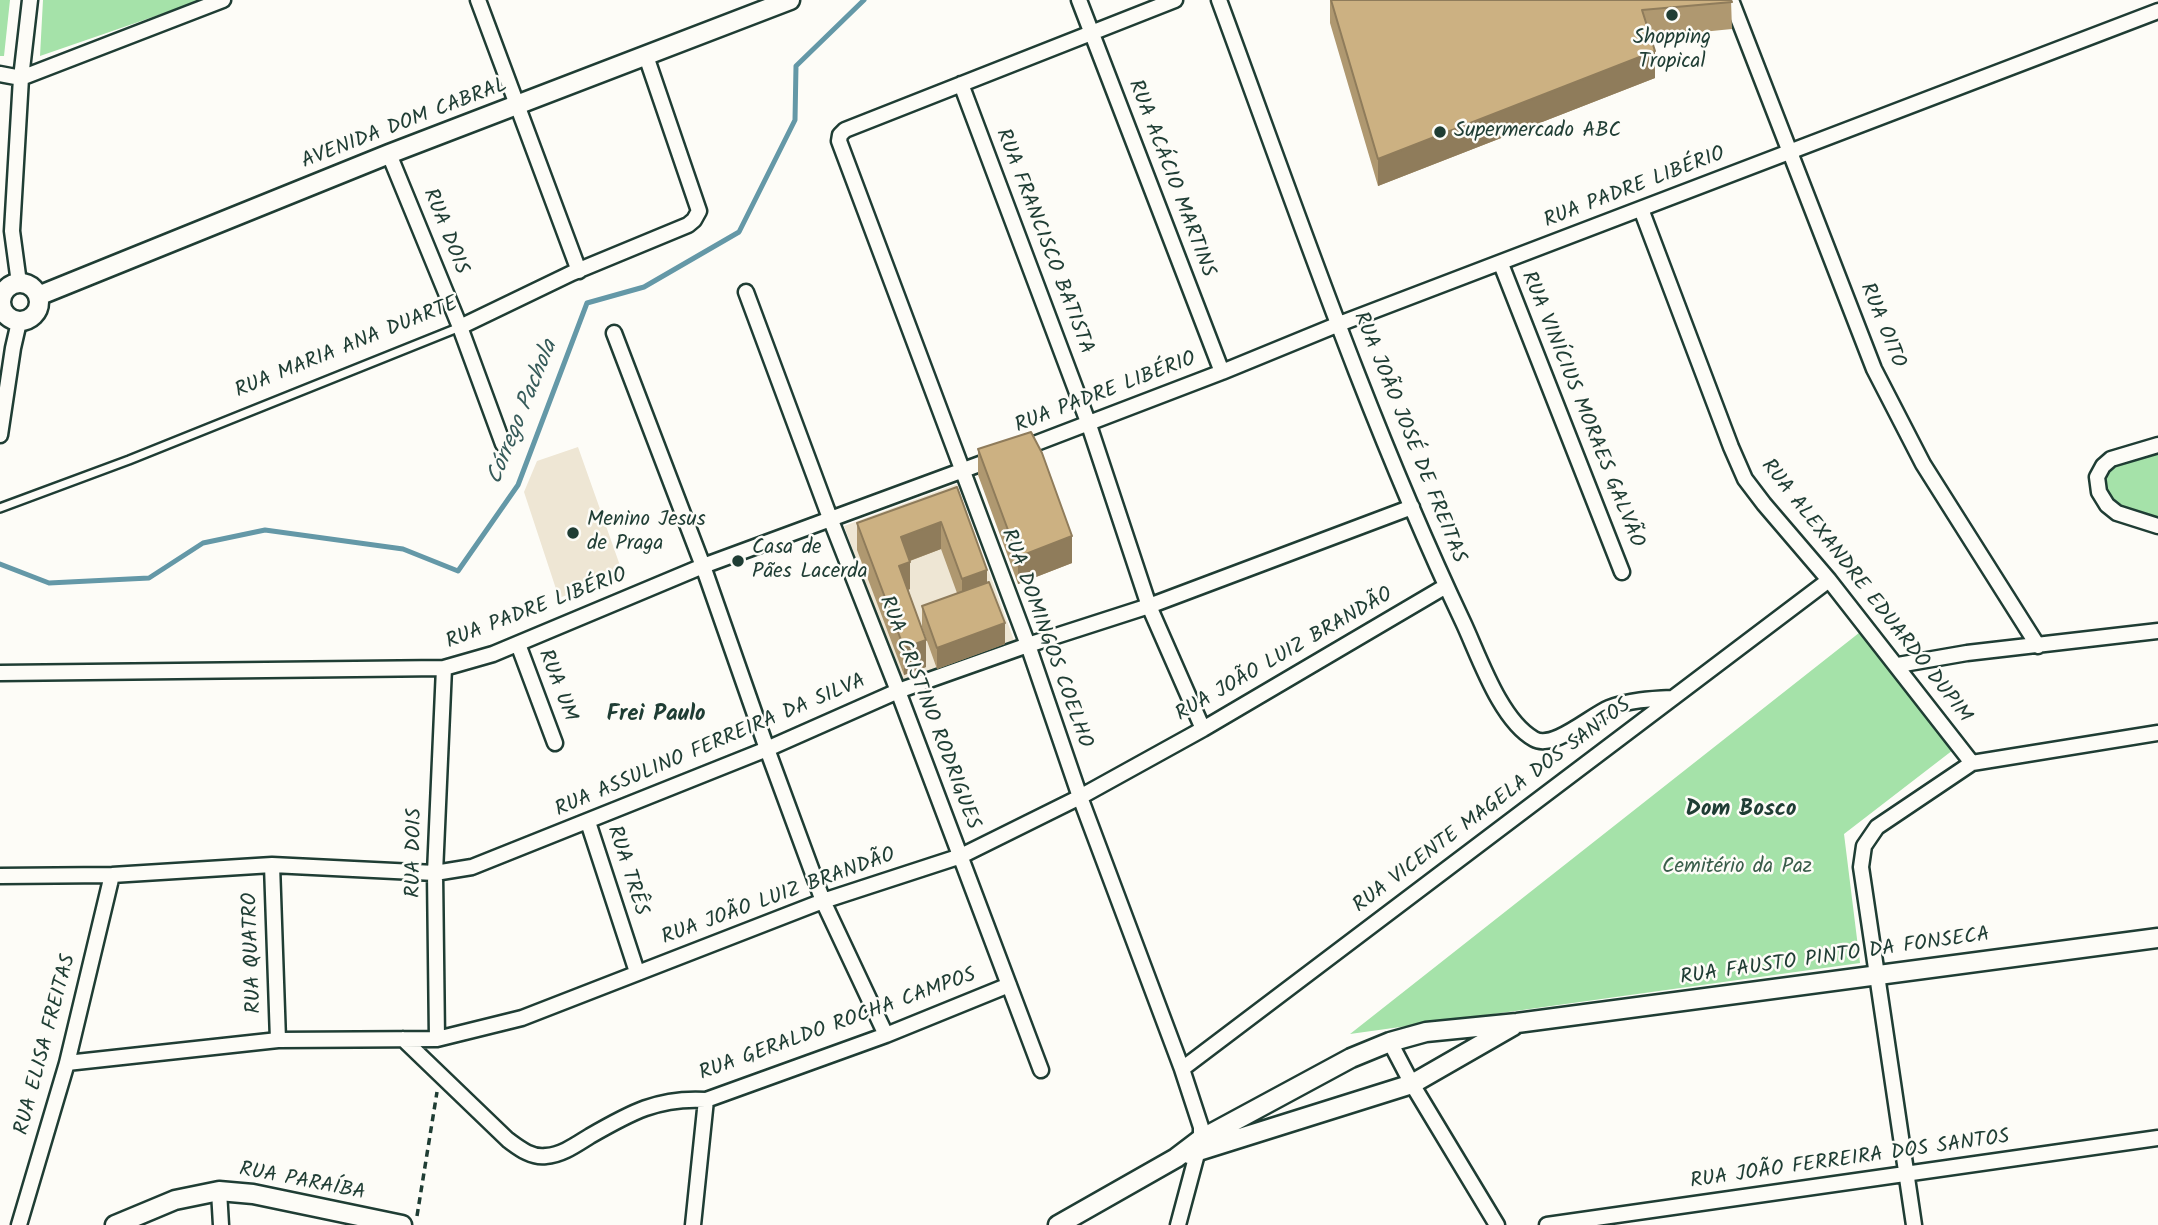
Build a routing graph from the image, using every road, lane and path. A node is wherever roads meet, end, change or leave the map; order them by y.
1 (30, 0) edge
2 (223, 0) edge
3 (478, 0) edge
4 (1079, 0) edge
5 (1175, 0) edge
6 (1219, 0) edge
7 (1731, 0) edge
8 (782, 1) edge
9 (2158, 10) edge
10 (1091, 32) junction
11 (646, 56) junction
12 (0, 74) edge
13 (22, 78) junction
14 (961, 84) junction
15 (517, 105) junction
16 (1789, 152) junction
17 (389, 154) junction
18 (1641, 209) junction
19 (1501, 264) junction
20 (579, 271) junction
21 (746, 292) dead end
22 (38, 296) junction
23 (5, 297) edge
24 (19, 322) junction
25 (1339, 324) junction
26 (460, 327) junction
27 (614, 332) dead end
28 (1222, 372) junction
29 (1088, 422) junction
30 (0, 435) edge
31 (503, 444) dead end
32 (2158, 445) edge
33 (961, 472) junction
34 (1412, 507) junction
35 (0, 508) edge
36 (830, 519) junction
37 (2158, 526) edge
38 (703, 566) junction
39 (1622, 572) dead end
40 (1829, 580) junction
41 (1446, 586) junction
42 (1149, 606) junction
43 (2158, 631) edge
44 (518, 644) junction
45 (1028, 645) junction
46 (2038, 646) junction
47 (1898, 666) junction
48 (444, 668) junction
49 (0, 673) edge
50 (898, 691) junction
51 (1672, 698) junction
52 (1203, 729) junction
53 (2158, 733) edge
54 (555, 743) dead end
55 (767, 749) junction
56 (1972, 763) junction
57 (1080, 797) junction
58 (587, 822) junction
59 (961, 856) junction
60 (272, 865) junction
61 (435, 873) junction
62 (112, 875) junction
63 (0, 876) edge
64 (823, 901) junction
65 (2158, 938) edge
66 (637, 972) junction
67 (1876, 976) junction
68 (1009, 985) junction
69 (1517, 1023) junction
70 (886, 1035) junction
71 (278, 1040) junction
72 (403, 1040) junction
73 (437, 1040) junction
74 (1390, 1042) junction
75 (67, 1063) junction
76 (1182, 1069) junction
77 (1041, 1070) dead end
78 (440, 1075) junction
79 (1412, 1084) junction
80 (1292, 1090) junction
81 (706, 1100) junction
82 (1304, 1118) junction
83 (2158, 1138) edge
84 (1199, 1145) junction
85 (1908, 1175) junction
86 (219, 1191) junction
87 (369, 1222) edge
88 (19, 1225) edge
89 (114, 1225) edge
90 (221, 1225) edge
91 (402, 1225) edge
92 (415, 1225) edge
93 (692, 1225) edge
94 (1058, 1225) edge
95 (1178, 1225) edge
96 (1497, 1225) edge
97 (1548, 1225) edge
98 (1914, 1225) edge

1 - 13 street
2 - 13 street
3 - 15 street
4 - 10 street, RUA ACÁCIO MARTINS
5 - 10 street
6 - 25 street, RUA JOÃO JOSÉ DE FREITAS
7 - 16 street, RUA OITO
8 - 11 street, AVENIDA DOM CABRAL
9 - 16 street, RUA PADRE LIBÉRIO
10 - 14 street
10 - 28 street, RUA ACÁCIO MARTINS
11 - 15 street, AVENIDA DOM CABRAL
11 - 20 street, RUA MARIA ANA DUARTE
12 - 13 street
13 - 23 street
14 - 29 street, RUA FRANCISCO BATISTA
14 - 33 street, RUA DOMINGOS COELHO
15 - 17 street, AVENIDA DOM CABRAL
15 - 20 street
16 - 18 street, RUA PADRE LIBÉRIO
16 - 46 street, RUA OITO
17 - 22 street, AVENIDA DOM CABRAL
17 - 26 street, RUA DOIS
18 - 19 street, RUA PADRE LIBÉRIO
18 - 40 street, RUA ALEXANDRE EDUARDO DUPIM
19 - 25 street, RUA PADRE LIBÉRIO
19 - 39 street, RUA VINÍCIUS MORAES GALVÃO
20 - 26 street, RUA MARIA ANA DUARTE
21 - 36 street, RUA CRISTINO RODRIGUES
22 - 23 street
22 - 24 street
23 - 24 street
24 - 30 street
25 - 28 street, RUA PADRE LIBÉRIO
25 - 34 street, RUA JOÃO JOSÉ DE FREITAS
26 - 31 street, RUA DOIS
26 - 35 lane, RUA MARIA ANA DUARTE
27 - 38 street
28 - 29 street, RUA PADRE LIBÉRIO
29 - 33 street, RUA PADRE LIBÉRIO
29 - 42 street, RUA FRANCISCO BATISTA
32 - 37 street
33 - 36 street, RUA PADRE LIBÉRIO
33 - 45 street, RUA DOMINGOS COELHO
34 - 41 street, RUA JOÃO JOSÉ DE FREITAS
34 - 42 street, RUA ASSULINO FERREIRA DA SILVA
36 - 38 street, RUA PADRE LIBÉRIO
36 - 50 street, RUA CRISTINO RODRIGUES
38 - 44 street, RUA PADRE LIBÉRIO
38 - 55 street
40 - 47 street, RUA ALEXANDRE EDUARDO DUPIM
40 - 51 street, RUA VICENTE MAGELA DOS SANTOS
41 - 51 street, RUA JOÃO JOSÉ DE FREITAS
41 - 52 street, RUA JOÃO LUIZ BRANDÃO
42 - 45 street, RUA ASSULINO FERREIRA DA SILVA
42 - 52 street, RUA FRANCISCO BATISTA
43 - 46 street
44 - 48 street, RUA PADRE LIBÉRIO
44 - 54 street, RUA UM
45 - 50 street, RUA ASSULINO FERREIRA DA SILVA
45 - 57 street, RUA DOMINGOS COELHO
46 - 47 street
47 - 56 street, RUA ALEXANDRE EDUARDO DUPIM
48 - 49 street, RUA PADRE LIBÉRIO
48 - 61 street, RUA DOIS
50 - 55 street, RUA ASSULINO FERREIRA DA SILVA
50 - 59 street, RUA CRISTINO RODRIGUES
51 - 76 street, RUA VICENTE MAGELA DOS SANTOS
52 - 57 street, RUA JOÃO LUIZ BRANDÃO
53 - 56 street
55 - 58 street, RUA ASSULINO FERREIRA DA SILVA
55 - 64 street
56 - 67 street
57 - 59 street, RUA JOÃO LUIZ BRANDÃO
57 - 76 street, RUA DOMINGOS COELHO
58 - 61 street, RUA ASSULINO FERREIRA DA SILVA
58 - 66 street, RUA TRÊS
59 - 64 street, RUA JOÃO LUIZ BRANDÃO
59 - 68 street, RUA CRISTINO RODRIGUES
60 - 61 street, RUA ASSULINO FERREIRA DA SILVA
60 - 62 street, RUA ASSULINO FERREIRA DA SILVA
60 - 71 street, RUA QUATRO
61 - 73 street, RUA DOIS
62 - 63 street, RUA ASSULINO FERREIRA DA SILVA
62 - 75 street, RUA ELISA FREITAS
64 - 66 street, RUA JOÃO LUIZ BRANDÃO
64 - 70 street
65 - 67 street, RUA FAUSTO PINTO DA FONSECA
66 - 73 street, RUA JOÃO LUIZ BRANDÃO
67 - 69 street, RUA FAUSTO PINTO DA FONSECA
67 - 85 street
68 - 70 street, RUA GERALDO ROCHA CAMPOS
68 - 77 street, RUA CRISTINO RODRIGUES
69 - 74 street, RUA FAUSTO PINTO DA FONSECA
69 - 79 street, RUA FAUSTO PINTO DA FONSECA
70 - 81 street, RUA GERALDO ROCHA CAMPOS
71 - 72 street, RUA JOÃO LUIZ BRANDÃO
71 - 75 street, RUA JOÃO LUIZ BRANDÃO
72 - 73 street, RUA JOÃO LUIZ BRANDÃO
72 - 78 street, RUA GERALDO ROCHA CAMPOS
74 - 79 street
74 - 80 street, RUA FAUSTO PINTO DA FONSECA
75 - 88 street, RUA ELISA FREITAS
76 - 84 street, RUA DOMINGOS COELHO
78 - 81 street, RUA GERALDO ROCHA CAMPOS
78 - 92 path
79 - 82 street, RUA FAUSTO PINTO DA FONSECA
79 - 96 street
80 - 82 street
80 - 84 street, RUA FAUSTO PINTO DA FONSECA
81 - 93 street
82 - 84 street, RUA FAUSTO PINTO DA FONSECA
83 - 85 street, RUA JOÃO FERREIRA DOS SANTOS
84 - 94 street, RUA FAUSTO PINTO DA FONSECA
84 - 95 street
85 - 97 street, RUA JOÃO FERREIRA DOS SANTOS
85 - 98 street
86 - 87 street, RUA PARAÍBA
86 - 89 street, RUA PARAÍBA
86 - 90 street
87 - 91 street, RUA PARAÍBA

